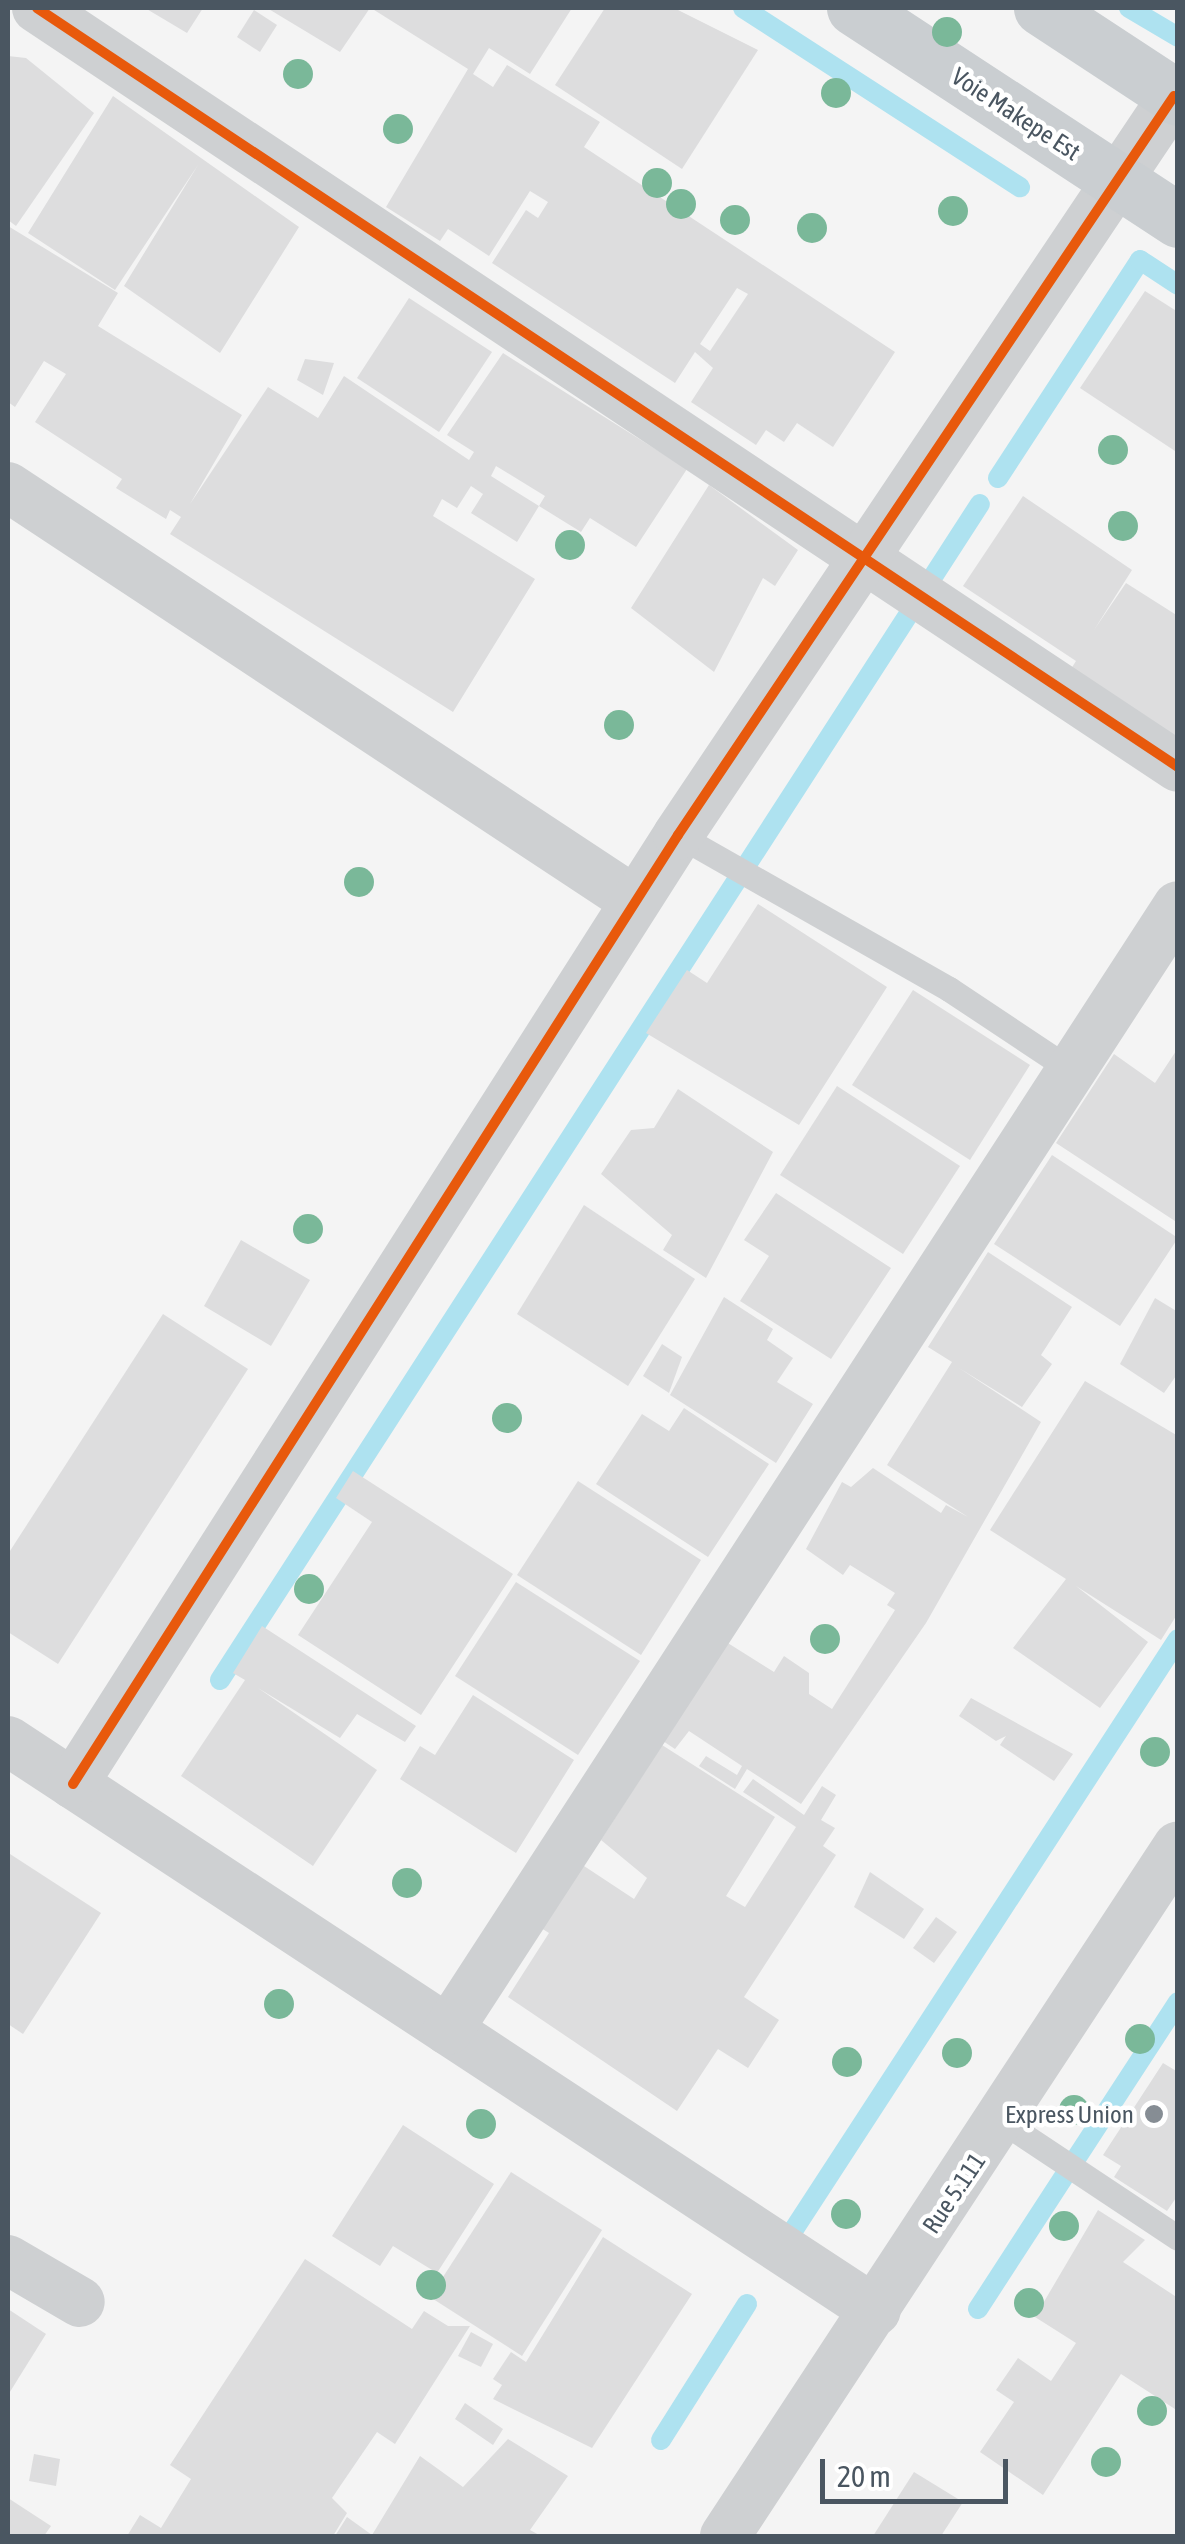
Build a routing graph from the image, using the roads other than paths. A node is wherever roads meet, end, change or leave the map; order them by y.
1 (36, 8) edge
2 (854, 8) edge
3 (1042, 8) edge
4 (1176, 97) edge
5 (1120, 183) junction
6 (1178, 220) edge
7 (8, 487) edge
8 (863, 552) junction
9 (1178, 767) edge
10 (678, 835) junction
11 (635, 902) junction
12 (1178, 906) edge
13 (1071, 1070) junction
14 (8, 1742) edge
15 (73, 1784) junction
16 (1178, 1846) edge
17 (448, 2030) junction
18 (1002, 2121) junction
19 (1178, 2238) edge
20 (8, 2260) edge
21 (80, 2302) dead end
22 (876, 2311) junction
23 (726, 2536) edge

1 - 8 street
2 - 5 main road, Voie Makepe Est
3 - 4 main road
4 - 5 street
5 - 6 main road, Voie Makepe Est
5 - 8 street
7 - 11 street
8 - 9 street
8 - 10 street
10 - 11 street
10 - 13 lane
11 - 15 street
12 - 13 street
13 - 17 street
14 - 15 street
15 - 17 street
16 - 18 street, Rue 5.111
17 - 22 street
18 - 19 lane
18 - 22 street, Rue 5.111
20 - 21 street
22 - 23 street, Rue 5.111

